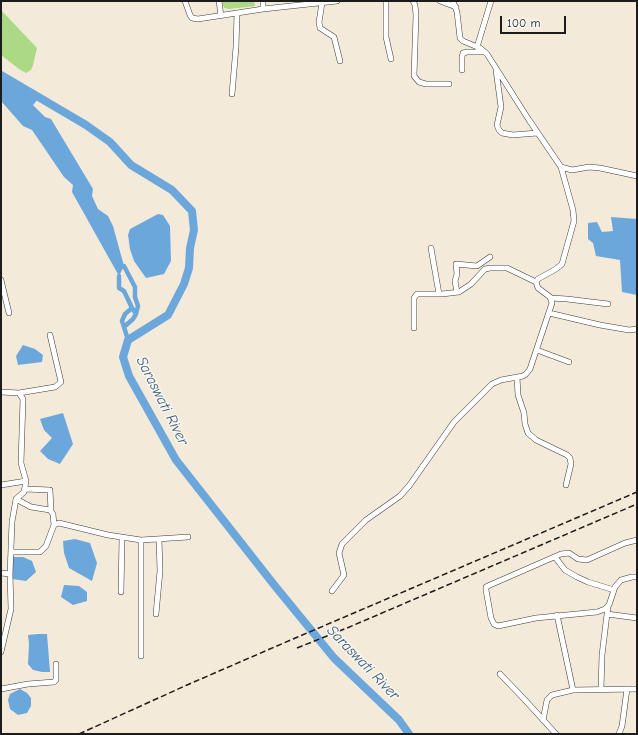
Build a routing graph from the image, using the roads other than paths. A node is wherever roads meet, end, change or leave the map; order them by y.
1 (185, 1) edge
2 (219, 1) edge
3 (263, 1) edge
4 (335, 1) edge
5 (386, 1) edge
6 (413, 1) edge
7 (440, 1) edge
8 (453, 1) edge
9 (491, 1) edge
10 (322, 2) junction
11 (456, 7) junction
12 (263, 9) junction
13 (237, 13) junction
14 (221, 16) junction
15 (477, 47) junction
16 (484, 52) junction
17 (391, 59) dead end
18 (340, 61) dead end
19 (496, 69) junction
20 (462, 70) dead end
21 (449, 84) dead end
22 (232, 94) dead end
23 (537, 133) junction
24 (561, 167) junction
25 (637, 176) edge
26 (431, 248) dead end
27 (490, 257) dead end
28 (1, 280) edge
29 (536, 282) junction
30 (457, 292) junction
31 (439, 294) junction
32 (551, 298) junction
33 (608, 304) dead end
34 (549, 312) junction
35 (9, 313) dead end
36 (414, 328) dead end
37 (637, 329) edge
38 (50, 335) dead end
39 (537, 350) junction
40 (569, 362) dead end
41 (517, 377) junction
42 (1, 392) edge
43 (19, 393) junction
44 (26, 481) junction
45 (1, 485) edge
46 (566, 485) dead end
47 (25, 489) junction
48 (16, 499) junction
49 (51, 511) junction
50 (54, 525) junction
51 (188, 536) dead end
52 (122, 538) junction
53 (158, 539) junction
54 (141, 540) junction
55 (637, 540) edge
56 (11, 552) junction
57 (555, 557) junction
58 (1, 573) edge
59 (10, 574) junction
60 (637, 577) edge
61 (614, 590) junction
62 (332, 591) dead end
63 (121, 592) dead end
64 (609, 605) junction
65 (156, 614) dead end
66 (607, 614) junction
67 (557, 615) junction
68 (637, 618) edge
69 (1, 652) edge
70 (142, 656) dead end
71 (56, 664) dead end
72 (500, 674) dead end
73 (637, 688) edge
74 (1, 689) edge
75 (601, 689) junction
76 (627, 689) junction
77 (573, 690) junction
78 (543, 720) junction
79 (556, 734) edge
80 (619, 734) edge

1 - 14 street
2 - 14 street
3 - 12 street
4 - 10 street
5 - 17 street
6 - 21 street
7 - 11 street
8 - 11 street
9 - 15 street
10 - 12 street
10 - 18 street
11 - 15 street
12 - 13 street
13 - 14 street
13 - 22 street
15 - 16 street
16 - 19 street
16 - 20 street
19 - 23 street
19 - 23 street
23 - 24 street
24 - 25 street
24 - 29 street
26 - 31 street
27 - 30 street
28 - 35 street
29 - 30 street
29 - 32 street
30 - 31 street
31 - 36 street
32 - 33 street
32 - 34 street
34 - 37 street
34 - 39 street
38 - 43 street
39 - 40 street
39 - 41 street
41 - 46 street
41 - 62 street
42 - 43 street
43 - 44 street
44 - 45 street
44 - 47 street
47 - 48 street
47 - 49 street
48 - 49 street
48 - 56 street
49 - 50 street
50 - 52 street
50 - 56 street
51 - 53 street
52 - 54 street
52 - 63 street
53 - 54 street
53 - 65 street
54 - 70 street
55 - 57 street
56 - 59 street
57 - 61 street
57 - 67 street
58 - 59 street
59 - 69 street
60 - 61 street
61 - 64 street
64 - 66 street
64 - 67 street
66 - 68 street
66 - 75 street
67 - 77 street
71 - 74 street
72 - 78 street
73 - 76 street
75 - 76 street
75 - 77 street
76 - 80 street
77 - 78 street
78 - 79 street

